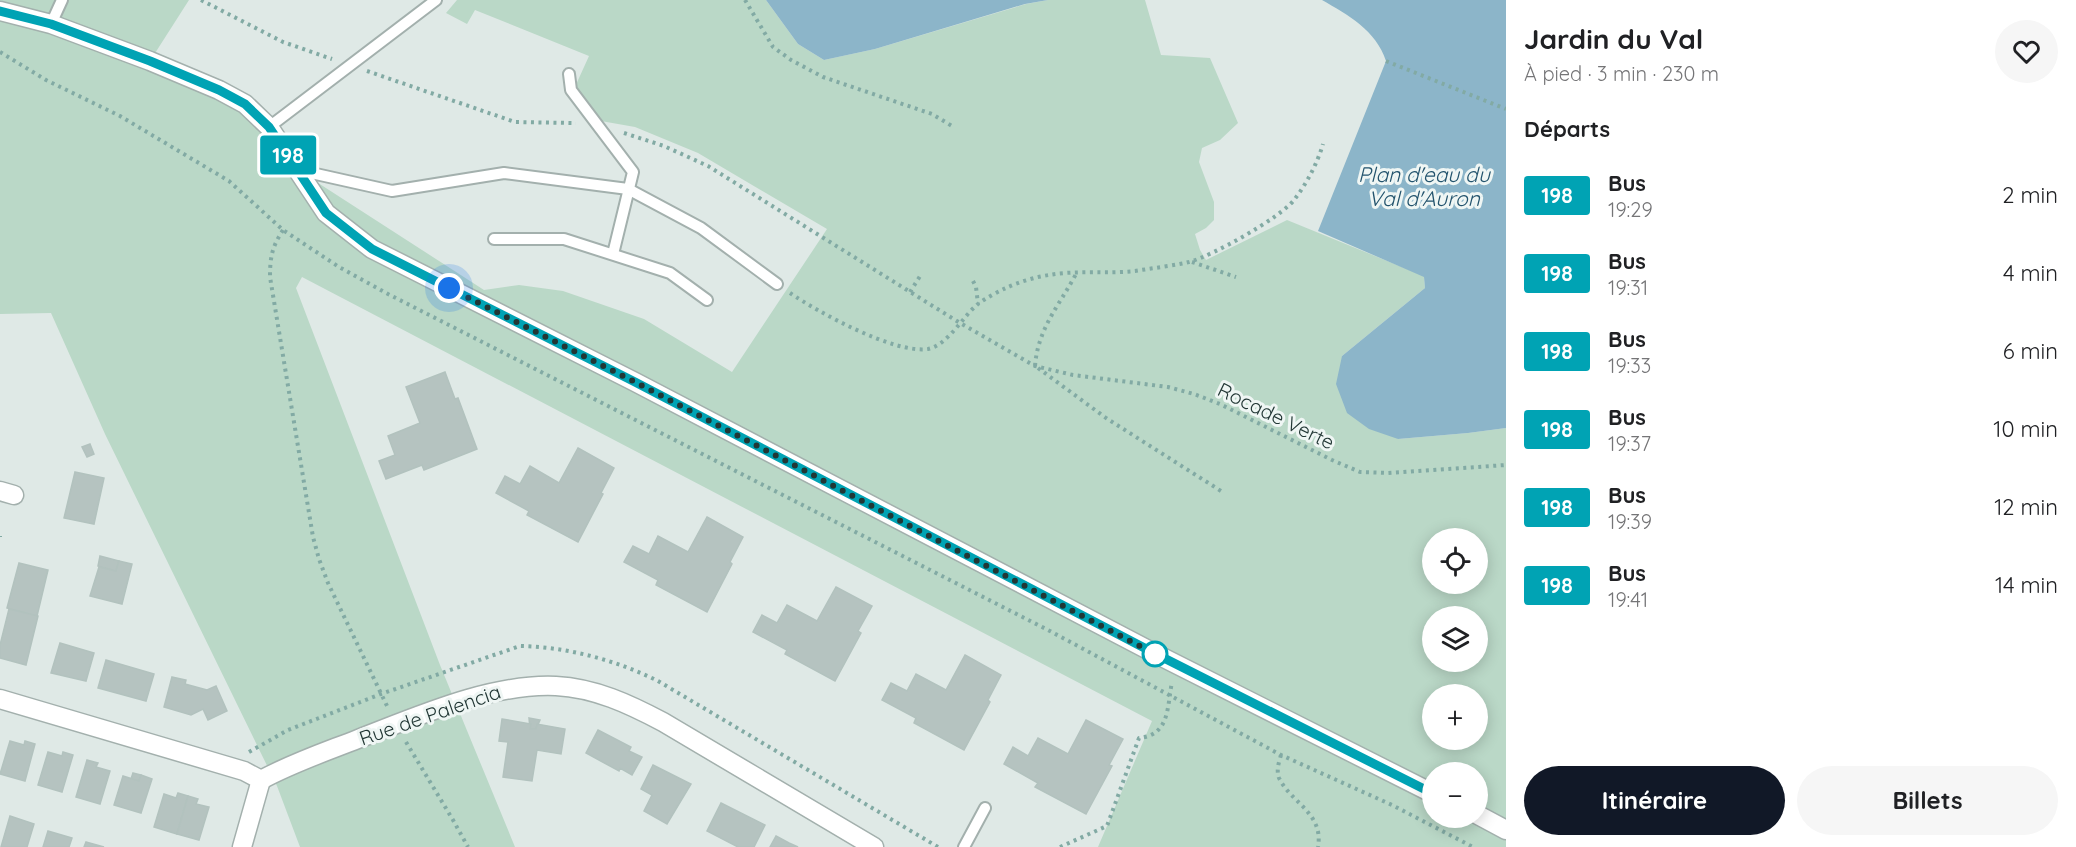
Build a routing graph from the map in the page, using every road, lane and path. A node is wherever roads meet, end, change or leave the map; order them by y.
1 (62, 0) edge
2 (436, 0) edge
3 (745, 0) edge
4 (0, 11) edge
5 (51, 24) junction
6 (0, 52) edge
7 (1386, 61) dead end
8 (569, 74) dead end
9 (1506, 109) edge
10 (952, 126) dead end
11 (269, 127) junction
12 (1323, 144) dead end
13 (298, 170) junction
14 (628, 189) junction
15 (283, 230) junction
16 (494, 239) dead end
17 (613, 254) junction
18 (1191, 262) junction
19 (922, 273) dead end
20 (1076, 274) junction
21 (1236, 278) dead end
22 (973, 281) dead end
23 (777, 284) joint
24 (910, 291) dead end
25 (707, 300) dead end
26 (978, 304) junction
27 (1035, 366) junction
28 (1506, 465) edge
29 (1221, 491) dead end
30 (1176, 664) junction
31 (381, 694) junction
32 (1169, 695) junction
33 (0, 699) edge
34 (397, 724) junction
35 (1281, 754) junction
36 (244, 771) junction
37 (261, 780) junction
38 (1422, 788) edge
39 (985, 808) dead end
40 (1488, 820) edge
41 (1506, 830) edge
42 (242, 847) edge
43 (468, 847) edge
44 (874, 847) edge
45 (938, 847) edge
46 (964, 847) edge
47 (1060, 847) edge
48 (1318, 847) edge
49 (1473, 847) edge

1 - 5 lane
2 - 11 lane
3 - 10 path
4 - 5 street
5 - 11 street
6 - 15 path
7 - 9 path
8 - 14 lane
11 - 13 street
12 - 18 path
13 - 14 lane
13 - 30 street
14 - 17 lane
14 - 23 lane
15 - 31 path
15 - 32 path
16 - 17 lane
17 - 25 lane
18 - 20 path
18 - 21 path
19 - 24 path
20 - 26 path
20 - 27 path
22 - 26 path
23 - 26 path
27 - 28 path, Rocade Verte
27 - 29 path
30 - 32 path
30 - 38 street
31 - 34 path
31 - 36 path
31 - 45 path
32 - 35 path
32 - 47 path
33 - 36 street
34 - 37 street, Rue de Palencia
34 - 43 path
34 - 44 street, Rue de Palencia
35 - 48 path
35 - 49 path
36 - 37 street
37 - 42 street
39 - 46 lane
40 - 41 street

